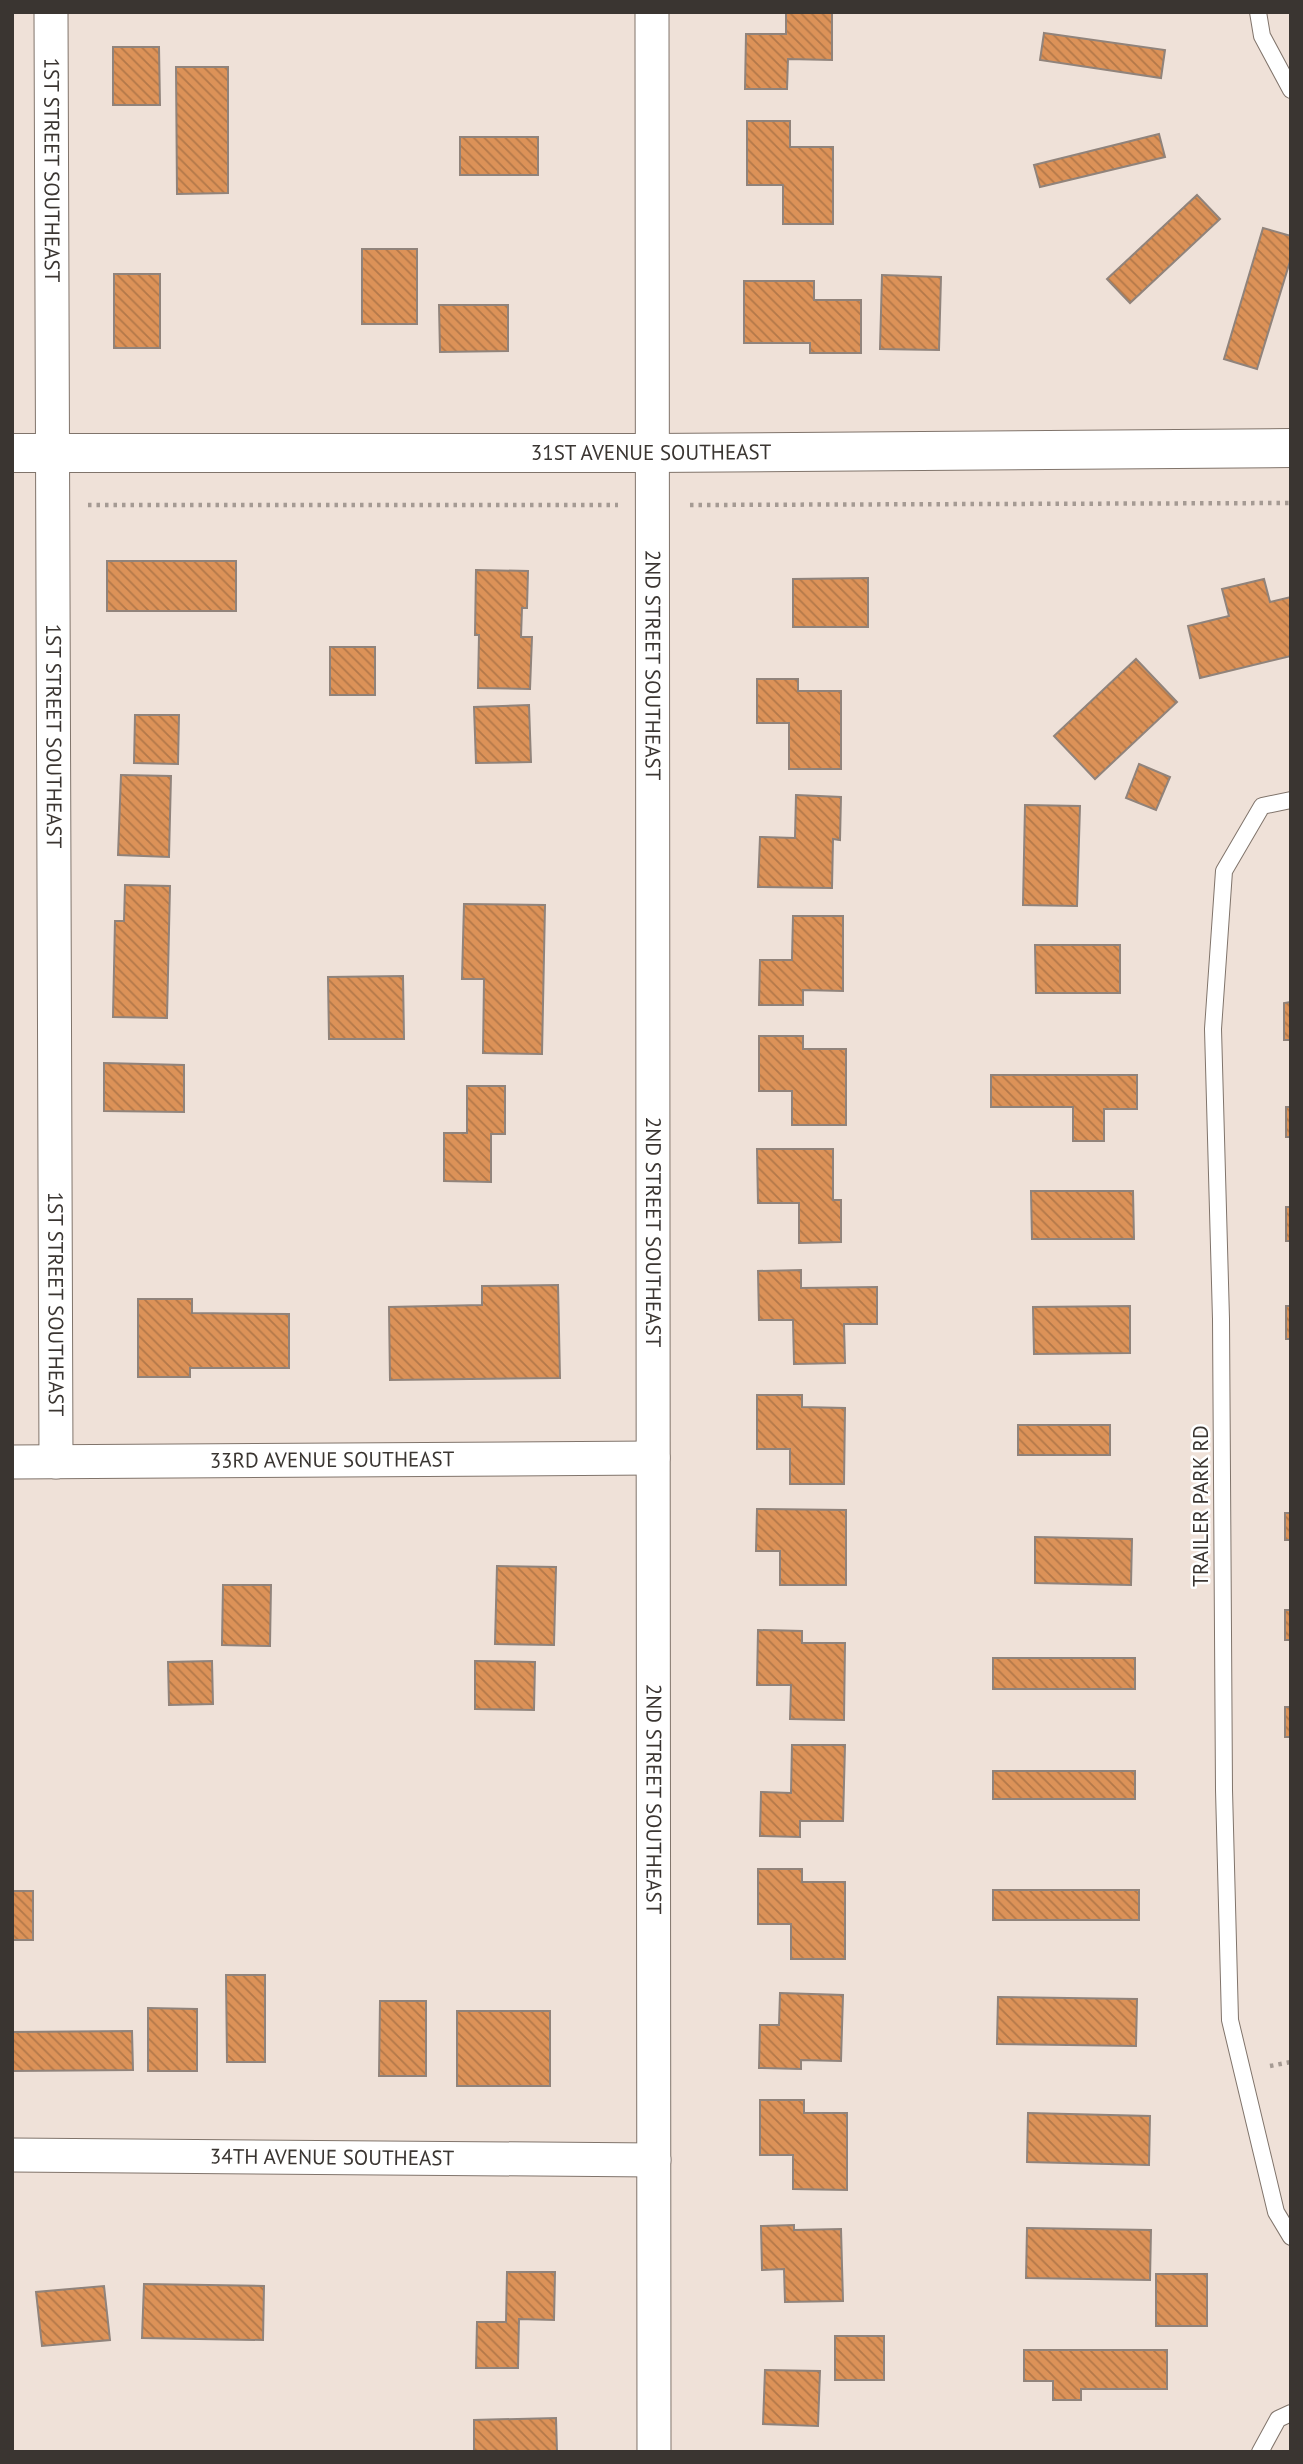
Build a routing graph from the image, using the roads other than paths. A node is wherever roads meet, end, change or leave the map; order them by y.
1 (51, 12) edge
2 (652, 12) edge
3 (1258, 12) edge
4 (1291, 90) edge
5 (1291, 448) edge
6 (12, 453) edge
7 (51, 453) junction
8 (653, 453) junction
9 (1291, 800) edge
10 (653, 1458) junction
11 (12, 1462) edge
12 (56, 1462) junction
13 (12, 2155) edge
14 (654, 2160) junction
15 (1291, 2237) edge
16 (1291, 2413) edge
17 (654, 2452) edge
18 (1260, 2452) edge

1 - 7 street, 1ST STREET SOUTHEAST
2 - 8 street, 2ND STREET SOUTHEAST
3 - 4 lane
5 - 8 street, 31ST AVENUE SOUTHEAST
6 - 7 street, 31ST AVENUE SOUTHEAST
7 - 8 street, 31ST AVENUE SOUTHEAST
7 - 12 street, 1ST STREET SOUTHEAST
8 - 10 street, 2ND STREET SOUTHEAST
9 - 15 lane, TRAILER PARK RD
10 - 12 street, 33RD AVENUE SOUTHEAST
10 - 14 street, 2ND STREET SOUTHEAST
11 - 12 street, 33RD AVENUE SOUTHEAST
13 - 14 street, 34TH AVENUE SOUTHEAST
14 - 17 street, 2ND STREET SOUTHEAST
16 - 18 lane

